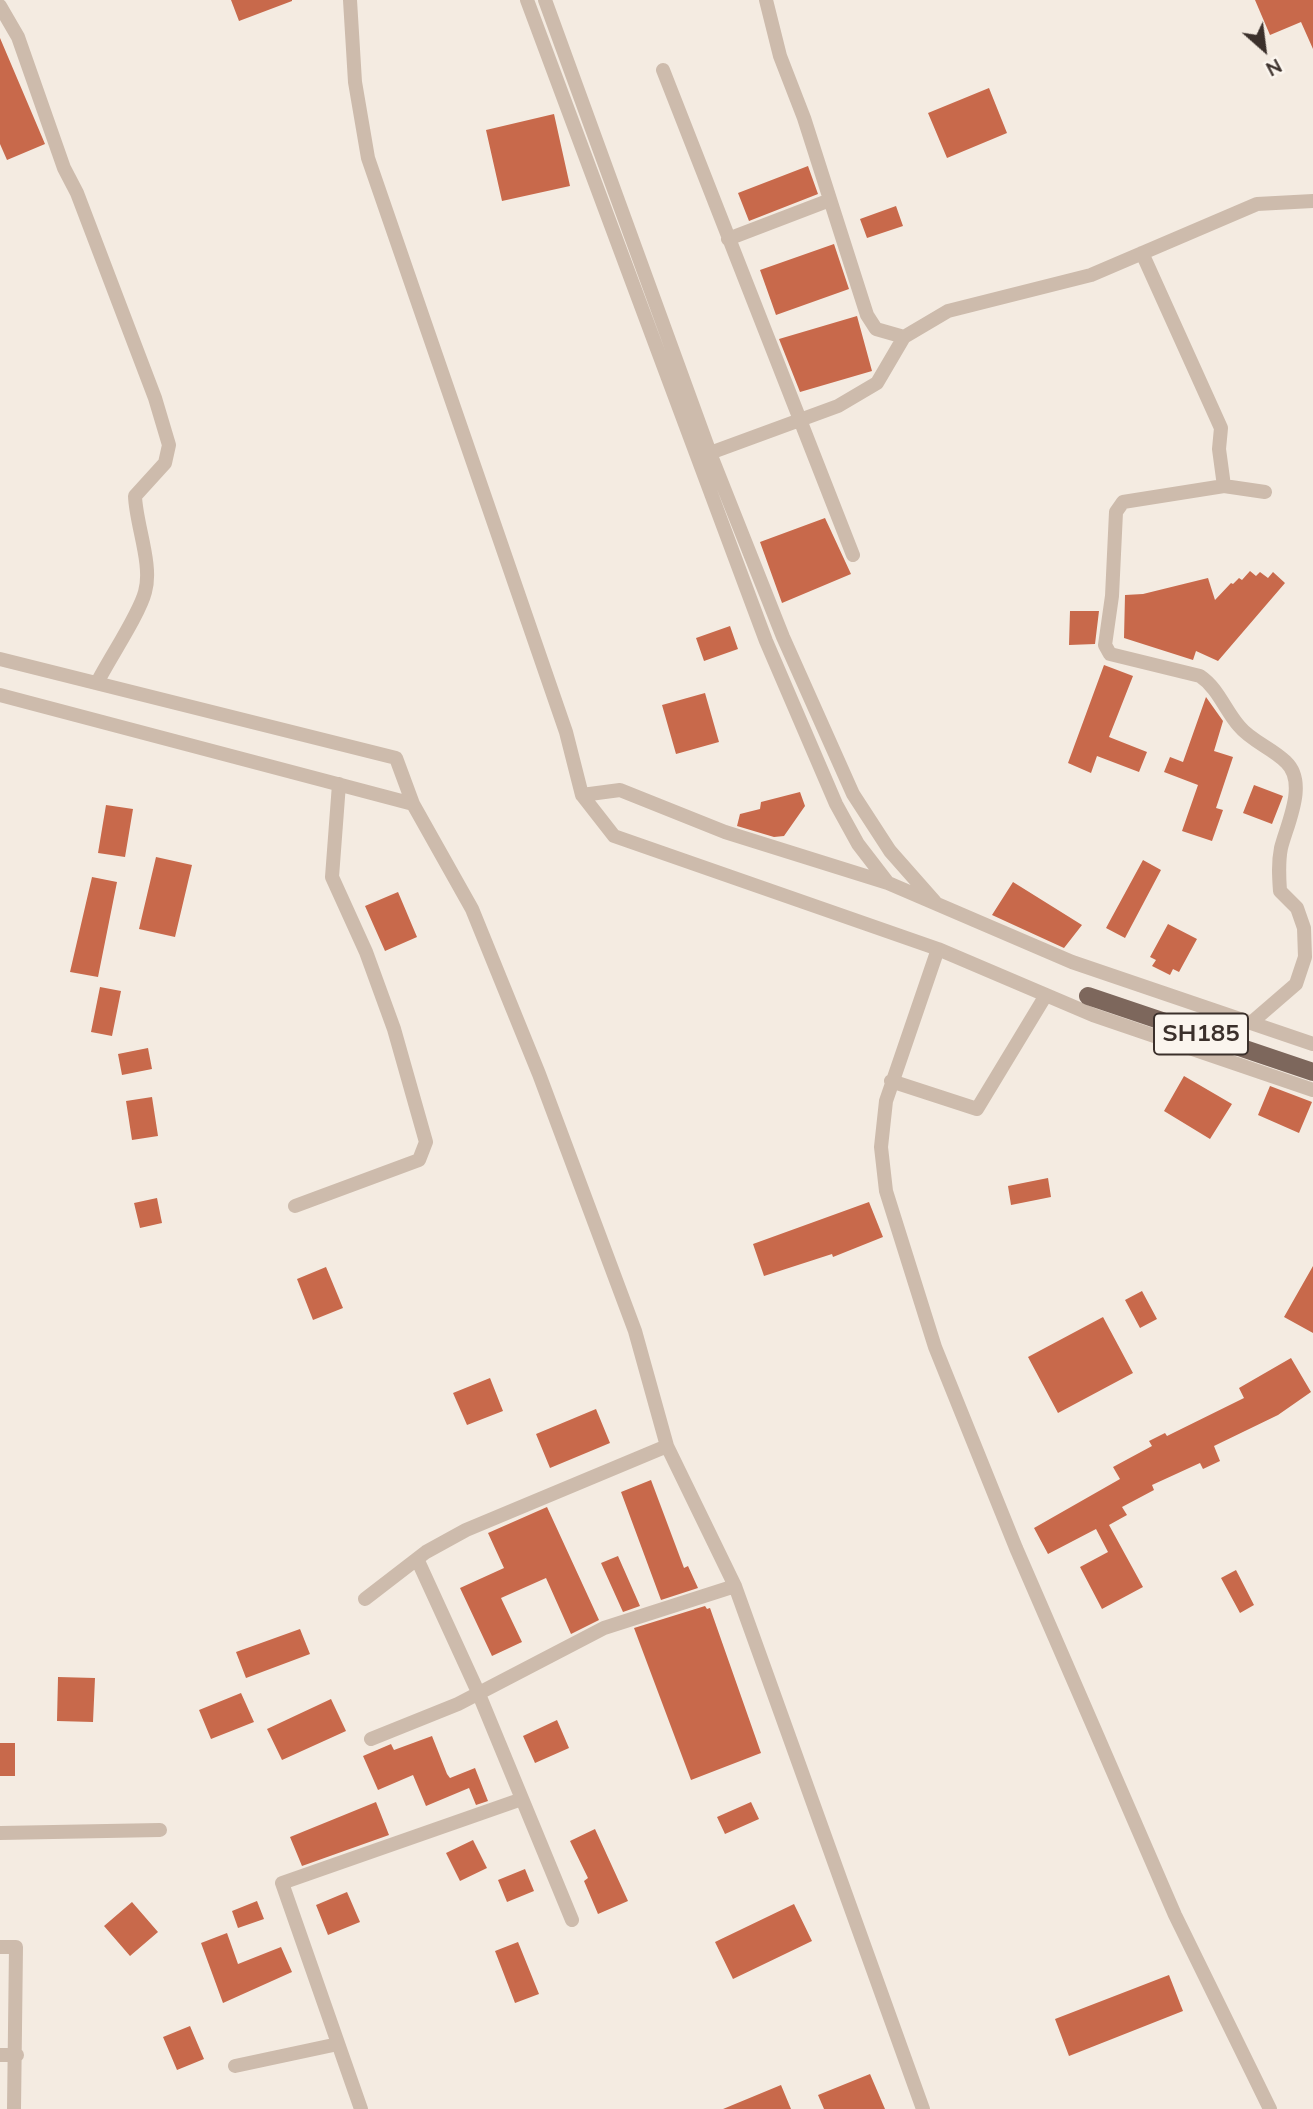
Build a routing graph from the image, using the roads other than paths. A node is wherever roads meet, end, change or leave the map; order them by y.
1 (350, 0) edge
2 (527, 0) edge
3 (545, 0) edge
4 (766, 0) edge
5 (0, 6) edge
6 (558, 36) junction
7 (542, 42) junction
8 (663, 70) dead end
9 (830, 200) junction
10 (1313, 201) edge
11 (631, 236) junction
12 (728, 239) junction
13 (616, 241) junction
14 (1142, 253) junction
15 (904, 337) junction
16 (800, 419) junction
17 (710, 453) junction
18 (1224, 486) junction
19 (1265, 492) dead end
20 (853, 555) dead end
21 (0, 659) edge
22 (97, 683) junction
23 (0, 695) edge
24 (339, 784) junction
25 (582, 794) junction
26 (413, 804) junction
27 (888, 884) junction
28 (935, 902) junction
29 (938, 949) junction
30 (1046, 995) junction
31 (1088, 996) dead end
32 (1252, 1022) junction
33 (1313, 1044) edge
34 (1313, 1072) edge
35 (891, 1081) junction
36 (1313, 1090) edge
37 (295, 1206) dead end
38 (667, 1446) junction
39 (418, 1561) junction
40 (735, 1586) junction
41 (365, 1599) dead end
42 (478, 1692) junction
43 (371, 1739) dead end
44 (522, 1799) junction
45 (160, 1830) dead end
46 (0, 1833) edge
47 (572, 1920) dead end
48 (0, 1947) edge
49 (338, 2044) junction
50 (0, 2054) edge
51 (17, 2055) junction
52 (235, 2066) dead end
53 (14, 2109) edge
54 (361, 2109) edge
55 (923, 2109) edge
56 (1270, 2109) edge

1 - 25 street
2 - 7 street
3 - 6 street
4 - 9 street
5 - 22 street
6 - 7 street
6 - 11 street
7 - 13 street
8 - 12 street
9 - 12 street
9 - 15 street
10 - 14 street
11 - 13 street
11 - 17 street
12 - 16 street
13 - 27 street
14 - 15 street
14 - 18 street
15 - 16 street
16 - 17 street
16 - 20 street
17 - 28 street
18 - 19 street
18 - 32 street
21 - 22 street
22 - 26 street
23 - 24 street
24 - 26 street
24 - 37 street
25 - 27 street
25 - 29 street
26 - 38 street
27 - 28 street
28 - 32 street
29 - 30 street
29 - 35 street
30 - 35 street
30 - 36 street
31 - 34 main road, SH185
32 - 33 street
35 - 56 street
38 - 39 street
38 - 40 street
39 - 41 street
39 - 42 street
40 - 42 street
40 - 55 street
42 - 43 street
42 - 44 street
44 - 47 street
44 - 49 street
45 - 46 street
48 - 51 street
49 - 52 street
49 - 54 street
50 - 51 street
51 - 53 street

